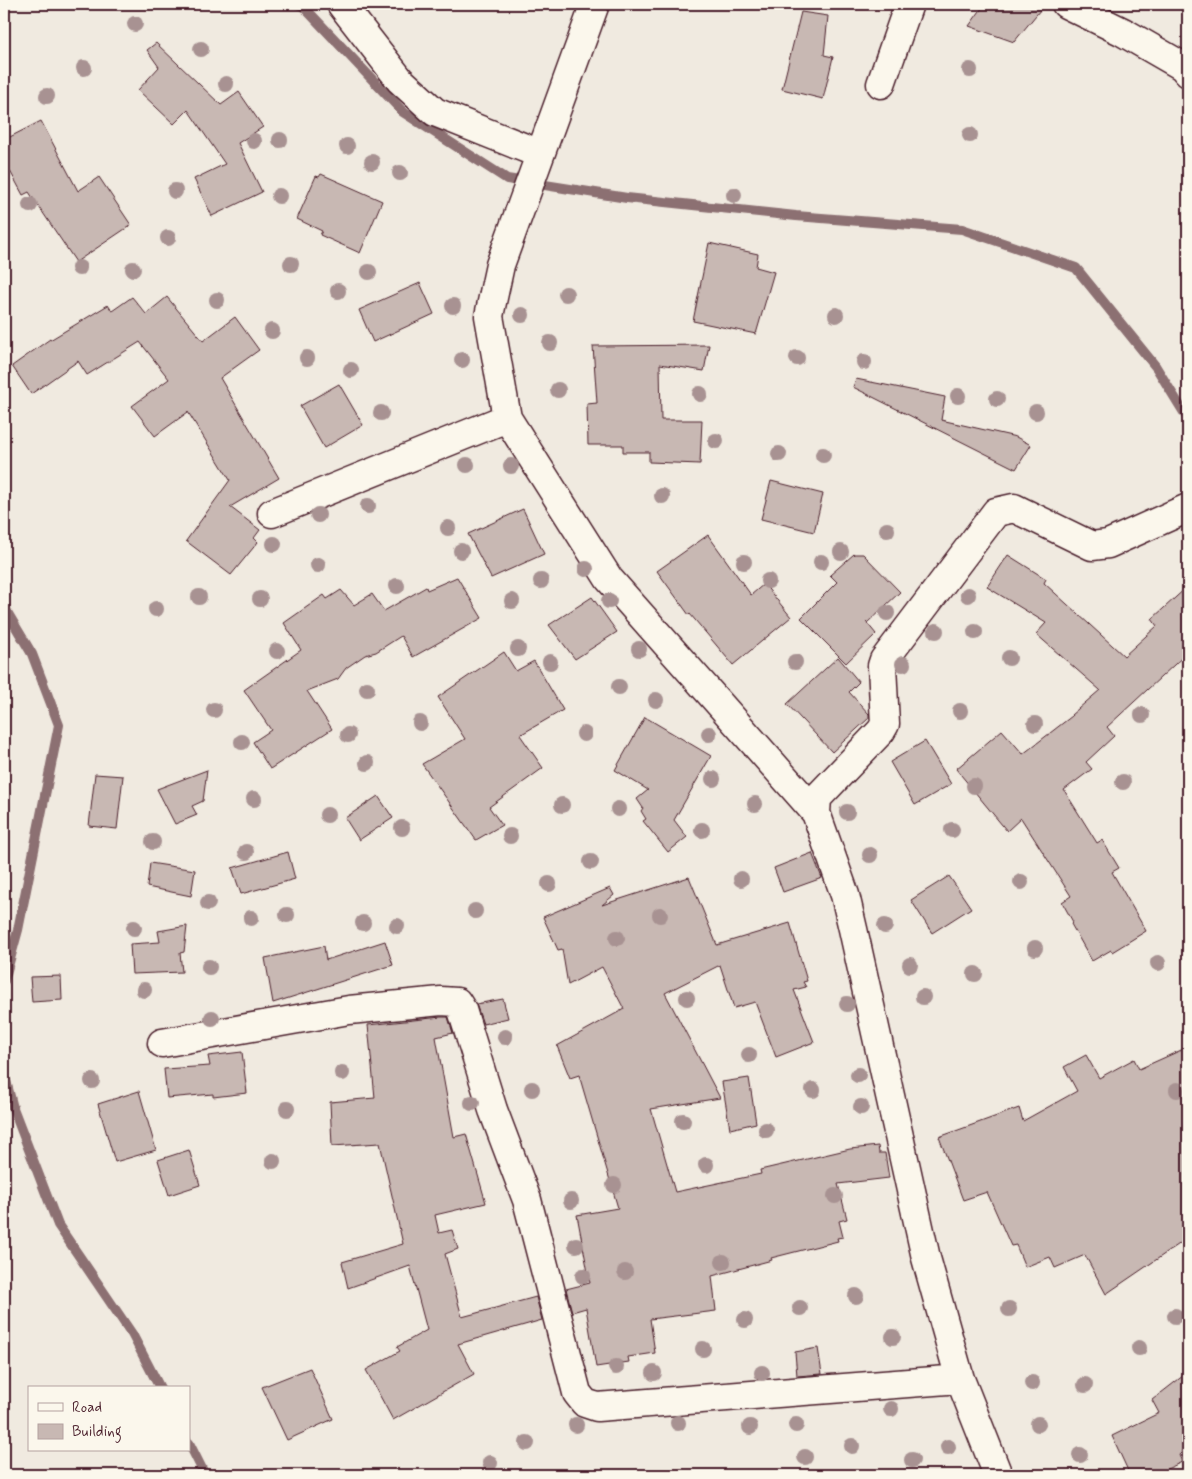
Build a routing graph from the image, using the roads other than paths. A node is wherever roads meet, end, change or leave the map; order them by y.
1 (341, 4) edge
2 (595, 4) edge
3 (909, 4) edge
4 (1066, 4) edge
5 (1188, 73) edge
6 (881, 84) dead end
7 (540, 154) junction
8 (507, 418) junction
9 (1186, 510) edge
10 (272, 513) dead end
11 (816, 813) junction
12 (162, 1043) dead end
13 (960, 1379) junction
14 (998, 1475) edge

1 - 7 street
2 - 7 street
3 - 6 street
4 - 5 street
7 - 8 street
8 - 10 street
8 - 11 street
9 - 11 street
11 - 13 street
12 - 13 street
13 - 14 street

